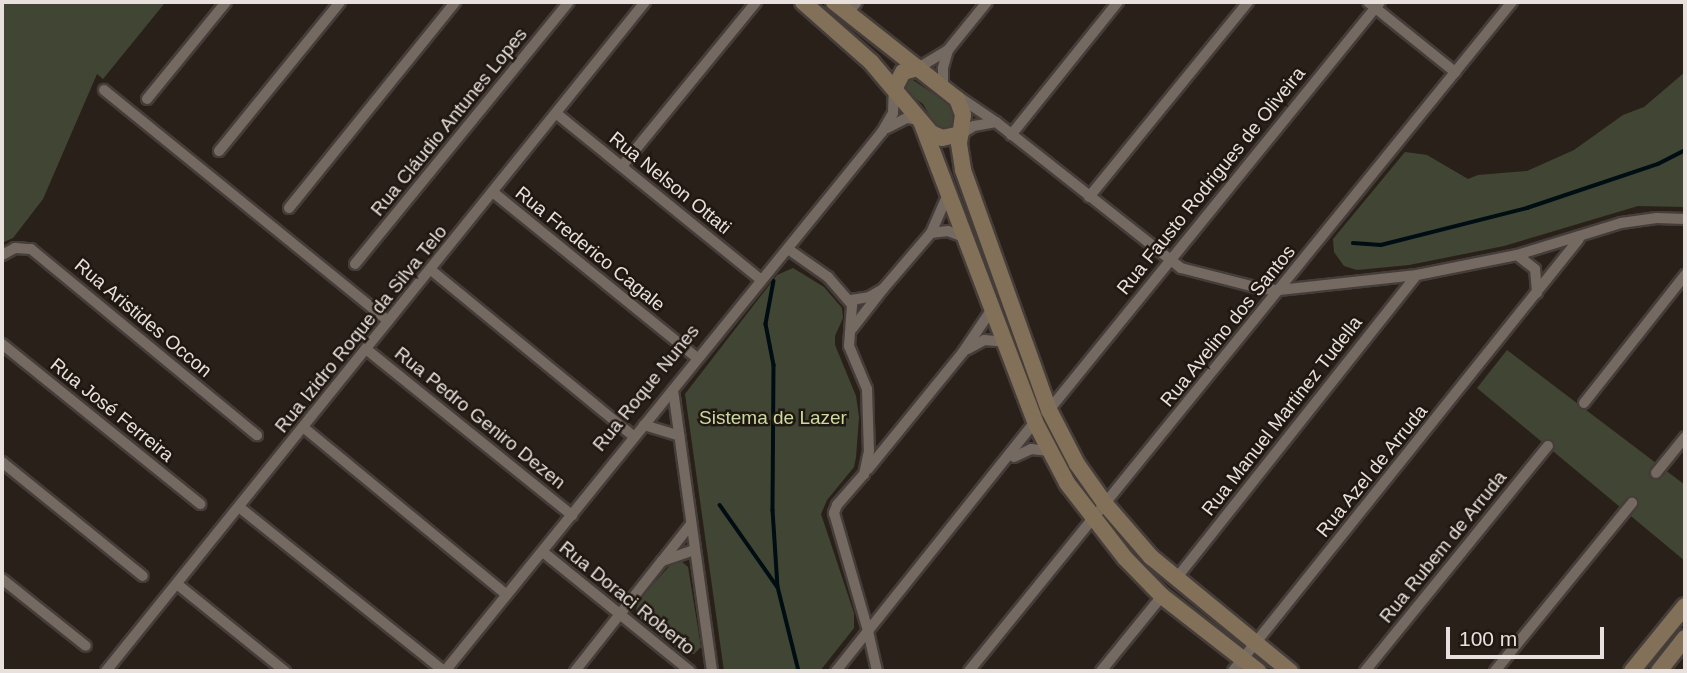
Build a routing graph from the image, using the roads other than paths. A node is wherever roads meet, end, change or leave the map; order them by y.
1 (226, 2) edge
2 (340, 2) edge
3 (455, 2) edge
4 (569, 2) edge
5 (756, 2) edge
6 (803, 2) edge
7 (834, 2) edge
8 (988, 2) edge
9 (1118, 2) edge
10 (1248, 2) edge
11 (1513, 2) edge
12 (644, 4) edge
13 (1374, 4) edge
14 (852, 7) edge
15 (948, 50) junction
16 (918, 68) junction
17 (1455, 72) junction
18 (894, 89) junction
19 (104, 90) dead end
20 (948, 90) junction
21 (147, 99) dead end
22 (557, 114) junction
23 (920, 122) junction
24 (996, 122) junction
25 (882, 132) junction
26 (961, 134) junction
27 (1011, 135) junction
28 (219, 151) dead end
29 (622, 166) junction
30 (494, 193) junction
31 (948, 194) junction
32 (1089, 197) junction
33 (289, 208) dead end
34 (1685, 219) edge
35 (931, 233) junction
36 (964, 237) junction
37 (1580, 237) junction
38 (788, 249) junction
39 (2, 255) edge
40 (1517, 256) junction
41 (1169, 260) junction
42 (355, 264) dead end
43 (431, 270) junction
44 (1417, 275) junction
45 (1685, 275) edge
46 (761, 280) junction
47 (883, 289) junction
48 (1279, 290) junction
49 (1537, 293) junction
50 (851, 300) junction
51 (1011, 303) junction
52 (992, 309) junction
53 (388, 321) junction
54 (850, 331) junction
55 (1005, 342) junction
56 (2, 344) edge
57 (366, 349) junction
58 (963, 352) junction
59 (696, 358) junction
60 (1070, 382) junction
61 (673, 390) junction
62 (1042, 391) junction
63 (1584, 403) dead end
64 (1049, 410) junction
65 (1035, 422) junction
66 (644, 425) junction
67 (303, 427) junction
68 (257, 435) dead end
69 (679, 436) junction
70 (634, 437) junction
71 (1685, 437) edge
72 (1548, 446) dead end
73 (1050, 450) junction
74 (2, 462) edge
75 (1005, 463) junction
76 (1656, 473) dead end
77 (864, 474) junction
78 (1632, 503) dead end
79 (200, 504) dead end
80 (1106, 505) junction
81 (239, 507) junction
82 (572, 515) junction
83 (1093, 520) junction
84 (691, 524) junction
85 (694, 550) junction
86 (543, 552) junction
87 (662, 561) junction
88 (143, 576) dead end
89 (2, 579) edge
90 (1175, 580) junction
91 (177, 584) junction
92 (507, 596) junction
93 (1163, 596) junction
94 (1685, 606) edge
95 (621, 614) junction
96 (869, 631) junction
97 (1685, 638) edge
98 (1256, 644) junction
99 (86, 646) dead end
100 (1238, 665) edge
101 (712, 666) edge
102 (110, 670) edge
103 (285, 671) edge
104 (445, 671) edge
105 (575, 671) edge
106 (690, 671) edge
107 (702, 671) edge
108 (836, 671) edge
109 (877, 671) edge
110 (969, 671) edge
111 (1101, 671) edge
112 (1258, 671) edge
113 (1290, 671) edge
114 (1365, 671) edge
115 (1495, 671) edge
116 (1632, 671) edge
117 (1658, 671) edge

1 - 21 street
2 - 28 street
3 - 33 street
4 - 42 street, Rua Cláudio Antunes Lopes
5 - 29 street
6 - 18 main road
7 - 14 main road
8 - 15 street
9 - 27 street
10 - 32 street
11 - 17 street, Rua Avelino dos Santos
12 - 22 street, Rua Izidro Roque da Silva Telo
13 - 17 street
13 - 41 street, Rua Fausto Rodrigues de Oliveira
14 - 16 main road
15 - 16 street
15 - 20 street
16 - 18 main road
16 - 20 main road
17 - 48 street, Rua Avelino dos Santos
18 - 23 main road
18 - 25 street, Rua Roque Nunes
19 - 53 street
20 - 24 street
20 - 26 main road
22 - 29 street, Rua Nelson Ottati
22 - 30 street, Rua Izidro Roque da Silva Telo
23 - 25 street
23 - 26 main road
23 - 31 main road
24 - 26 street
24 - 27 street
25 - 38 street, Rua Roque Nunes
26 - 51 main road
27 - 32 street
29 - 46 street, Rua Nelson Ottati
30 - 43 street, Rua Izidro Roque da Silva Telo
30 - 59 street, Rua Frederico Cagale
31 - 35 street
31 - 36 main road
32 - 41 street
34 - 37 street
35 - 36 street
35 - 47 street
36 - 52 main road
37 - 40 street
37 - 49 street, Rua Azel de Arruda
38 - 46 street, Rua Roque Nunes
38 - 50 street
39 - 68 street, Rua Aristides Occon
40 - 44 street
40 - 49 street
41 - 48 street
41 - 60 street, Rua Fausto Rodrigues de Oliveira
43 - 53 street, Rua Izidro Roque da Silva Telo
43 - 70 street
44 - 48 street
44 - 90 street, Rua Manuel Martinez Tudella
45 - 63 street
46 - 59 street, Rua Roque Nunes
47 - 50 street
47 - 54 street
48 - 80 street, Rua Avelino dos Santos
49 - 98 street, Rua Azel de Arruda
50 - 54 street
51 - 52 main road
51 - 62 main road
52 - 55 main road
52 - 58 street
53 - 57 street, Rua Izidro Roque da Silva Telo
54 - 77 street
55 - 58 street
55 - 65 main road
56 - 79 street, Rua José Ferreira
57 - 67 street, Rua Izidro Roque da Silva Telo
57 - 82 street, Rua Pedro Geniro Dezen
58 - 77 street
59 - 61 street, Rua Roque Nunes
60 - 62 street
60 - 64 street, Rua Fausto Rodrigues de Oliveira
61 - 66 street, Rua Roque Nunes
61 - 69 street
62 - 64 main road
64 - 80 main road
65 - 73 main road
65 - 75 street
66 - 69 street
66 - 70 street, Rua Roque Nunes
67 - 81 street, Rua Izidro Roque da Silva Telo
67 - 92 street
69 - 84 street
70 - 82 street, Rua Roque Nunes
71 - 76 street
72 - 114 street, Rua Rubem de Arruda
73 - 75 street
73 - 83 main road
74 - 88 street
75 - 96 street
77 - 96 street
78 - 115 street
80 - 83 street, Rua Avelino dos Santos
80 - 90 main road
81 - 91 street, Rua Izidro Roque da Silva Telo
81 - 104 street
82 - 86 street, Rua Roque Nunes
83 - 93 main road
83 - 110 street, Rua Avelino dos Santos
84 - 85 street
84 - 87 street
85 - 87 street
85 - 101 street
86 - 92 street, Rua Roque Nunes
86 - 95 street, Rua Doraci Roberto
87 - 95 street
89 - 99 street
90 - 98 main road
91 - 102 street, Rua Izidro Roque da Silva Telo
91 - 103 street
92 - 104 street, Rua Roque Nunes
93 - 100 main road
93 - 111 street
94 - 116 main road
95 - 105 street
95 - 106 street, Rua Doraci Roberto
96 - 108 street
96 - 109 street
97 - 117 main road
98 - 100 street, Rua Azel de Arruda
98 - 113 main road
100 - 112 main road
101 - 107 street

